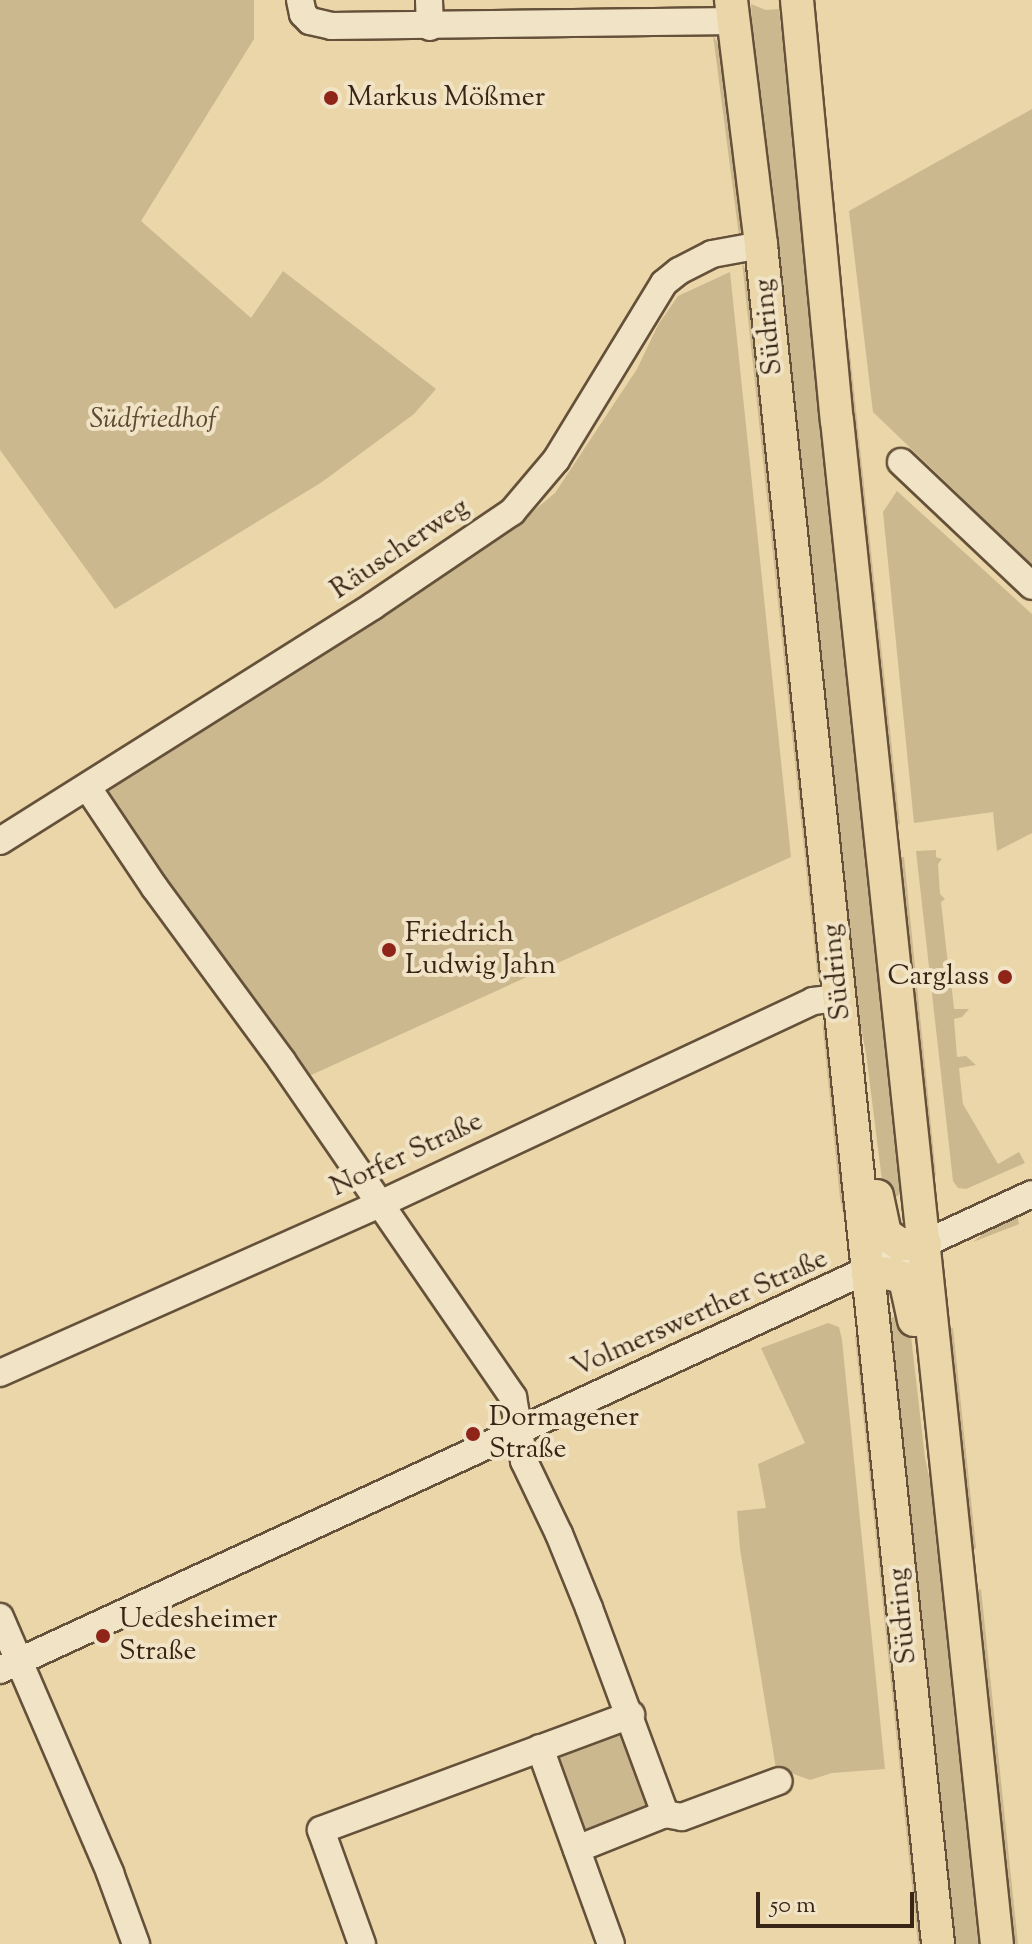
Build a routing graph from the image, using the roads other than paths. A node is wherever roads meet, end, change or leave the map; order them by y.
1 (300, 0) edge
2 (429, 0) edge
3 (797, 0) edge
4 (732, 10) edge
5 (430, 27) junction
6 (761, 245) junction
7 (901, 462) dead end
8 (1032, 586) edge
9 (88, 788) junction
10 (0, 841) edge
11 (839, 998) junction
12 (857, 1159) junction
13 (1032, 1194) edge
14 (380, 1204) junction
15 (925, 1244) junction
16 (868, 1273) junction
17 (0, 1373) edge
18 (937, 1376) junction
19 (519, 1431) junction
20 (0, 1617) edge
21 (10, 1665) edge
22 (631, 1715) junction
23 (540, 1748) junction
24 (779, 1781) dead end
25 (665, 1814) junction
26 (577, 1849) junction
27 (136, 1944) edge
28 (362, 1944) edge
29 (611, 1944) edge
30 (938, 1944) edge
31 (997, 1944) edge

1 - 5 street
2 - 5 street
3 - 15 main road, Südring
4 - 5 street
4 - 6 main road, Südring
6 - 9 street, Räuscherweg
6 - 11 main road, Südring
7 - 8 street
9 - 10 street, Räuscherweg
9 - 14 street
11 - 12 main road, Südring
11 - 14 street, Norfer Straße
12 - 15 main road
12 - 16 main road, Südring
13 - 15 street, Volmerswerther Straße
14 - 17 street, Norfer Straße
14 - 19 street
15 - 16 street, Volmerswerther Straße
15 - 18 main road, Südring
16 - 18 main road
16 - 19 street, Volmerswerther Straße
16 - 30 main road, Südring
18 - 31 main road, Südring
19 - 21 street, Volmerswerther Straße
19 - 22 street
20 - 21 street
21 - 27 street
22 - 23 street
22 - 25 street
23 - 26 street
23 - 28 street
24 - 25 street
25 - 26 street
26 - 29 street

